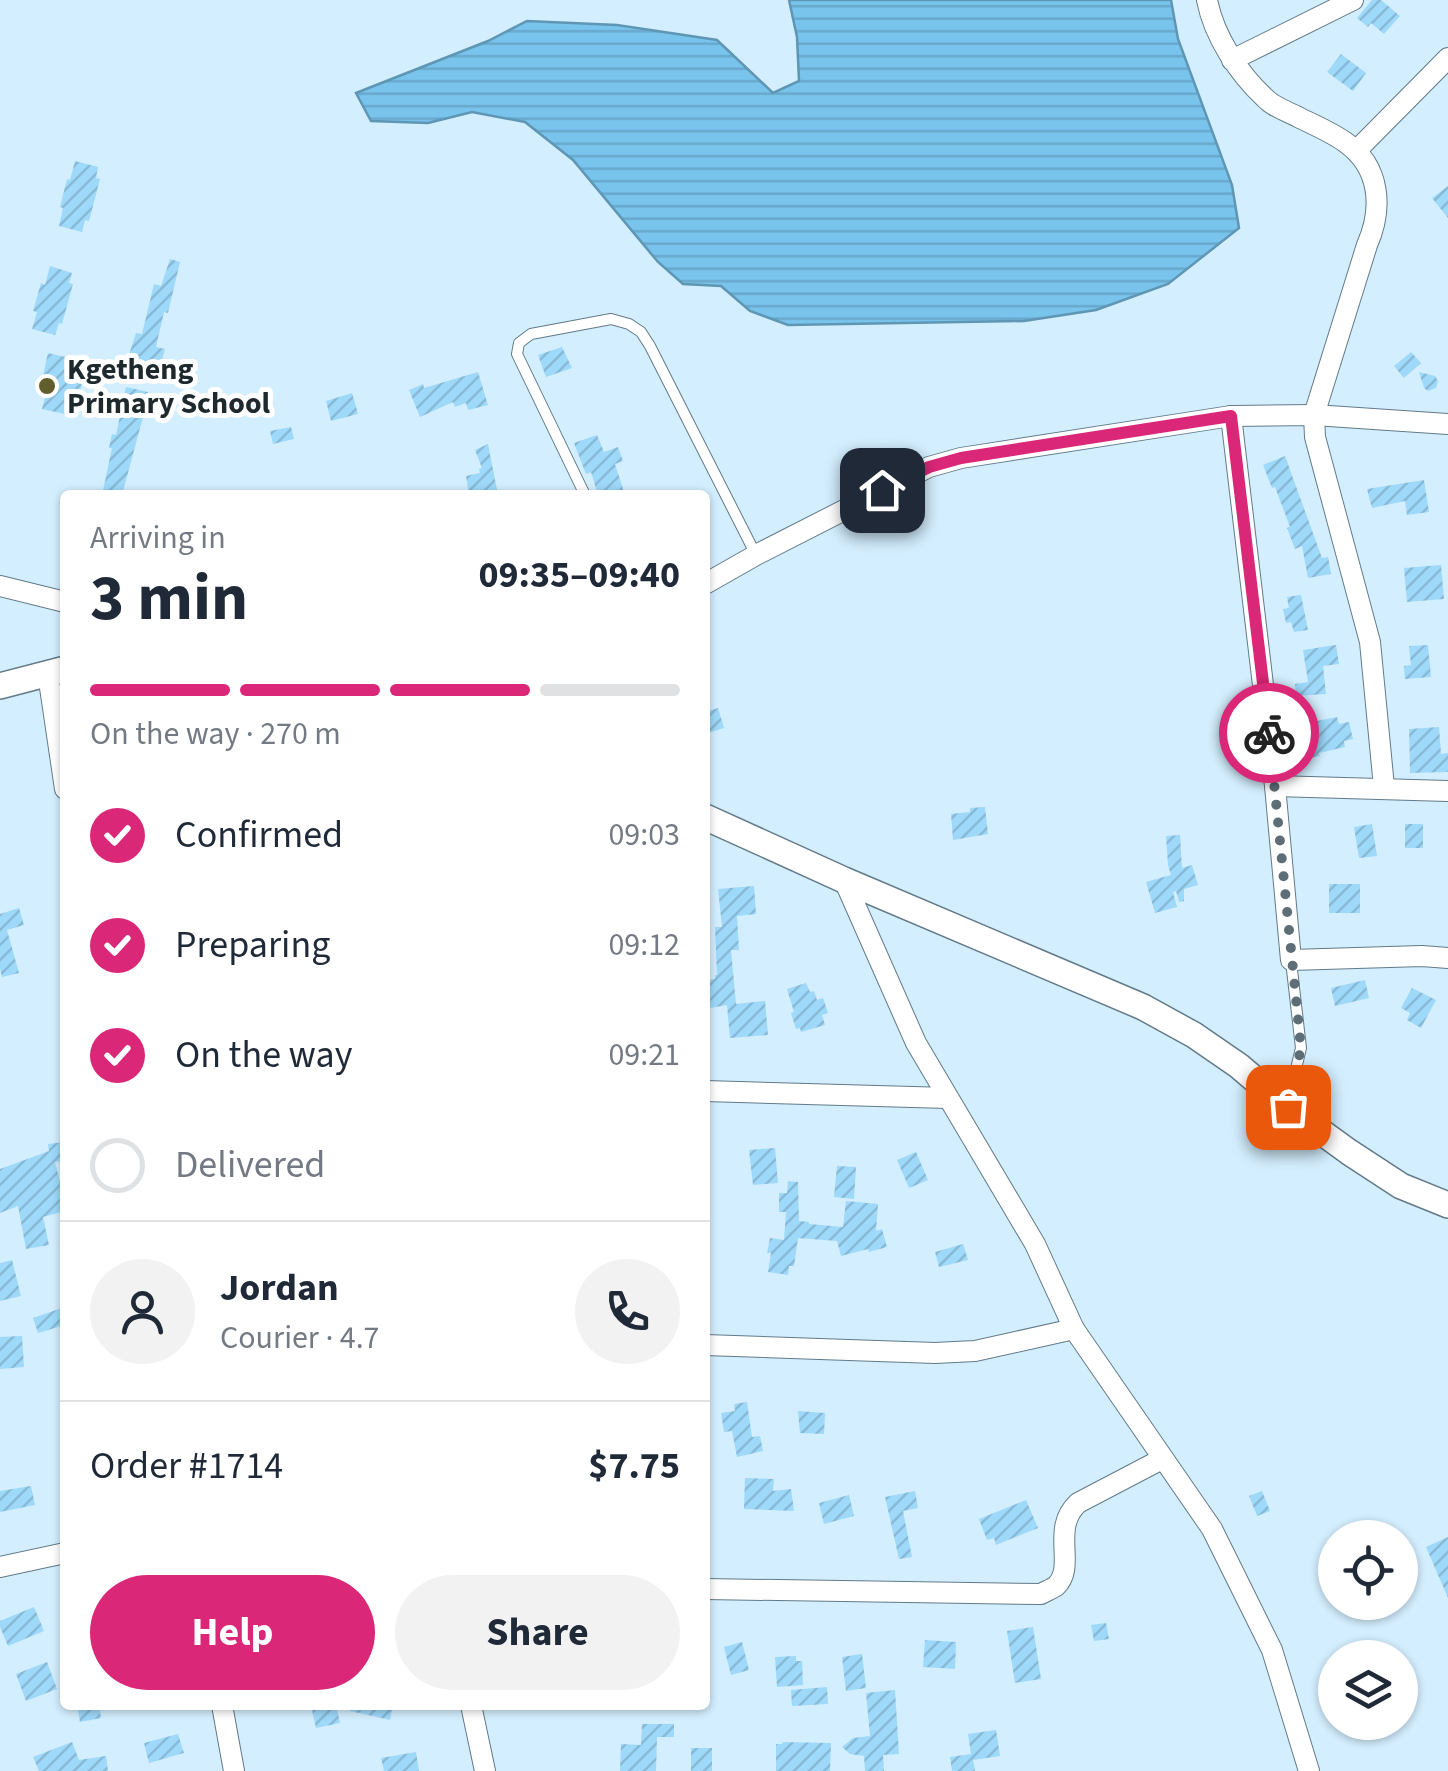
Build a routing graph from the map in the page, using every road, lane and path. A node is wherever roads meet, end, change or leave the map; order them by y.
1 (1207, 0) edge
2 (1353, 0) edge
3 (1448, 58) edge
4 (1232, 60) junction
5 (1356, 151) junction
6 (1314, 415) junction
7 (1231, 416) junction
8 (1448, 424) edge
9 (583, 490) edge
10 (756, 555) junction
11 (710, 581) edge
12 (0, 586) edge
13 (60, 601) edge
14 (57, 672) edge
15 (0, 686) edge
16 (60, 716) edge
17 (1276, 786) junction
18 (1384, 787) junction
19 (1448, 790) edge
20 (710, 819) edge
21 (844, 880) junction
22 (1448, 958) edge
23 (1291, 960) junction
24 (710, 1091) edge
25 (948, 1098) junction
26 (1288, 1107) junction
27 (1448, 1205) edge
28 (1074, 1329) junction
29 (710, 1346) edge
30 (1162, 1460) junction
31 (60, 1554) edge
32 (0, 1568) edge
33 (710, 1589) edge
34 (223, 1710) edge
35 (472, 1710) edge
36 (234, 1771) edge
37 (485, 1771) edge
38 (1309, 1771) edge

1 - 4 street
2 - 4 street
3 - 5 street
4 - 5 street
5 - 6 street
6 - 7 street
6 - 8 street
6 - 18 street
7 - 10 street
7 - 17 street
9 - 10 lane
10 - 11 street
12 - 13 street
14 - 15 street
14 - 16 street
17 - 18 street
17 - 23 street
18 - 19 street
20 - 21 street
21 - 25 street
21 - 26 street
22 - 23 street
23 - 26 lane
24 - 25 street
25 - 28 street
26 - 27 street
28 - 29 street
28 - 30 street
30 - 33 street
30 - 38 street
31 - 32 street
34 - 36 street
35 - 37 street

